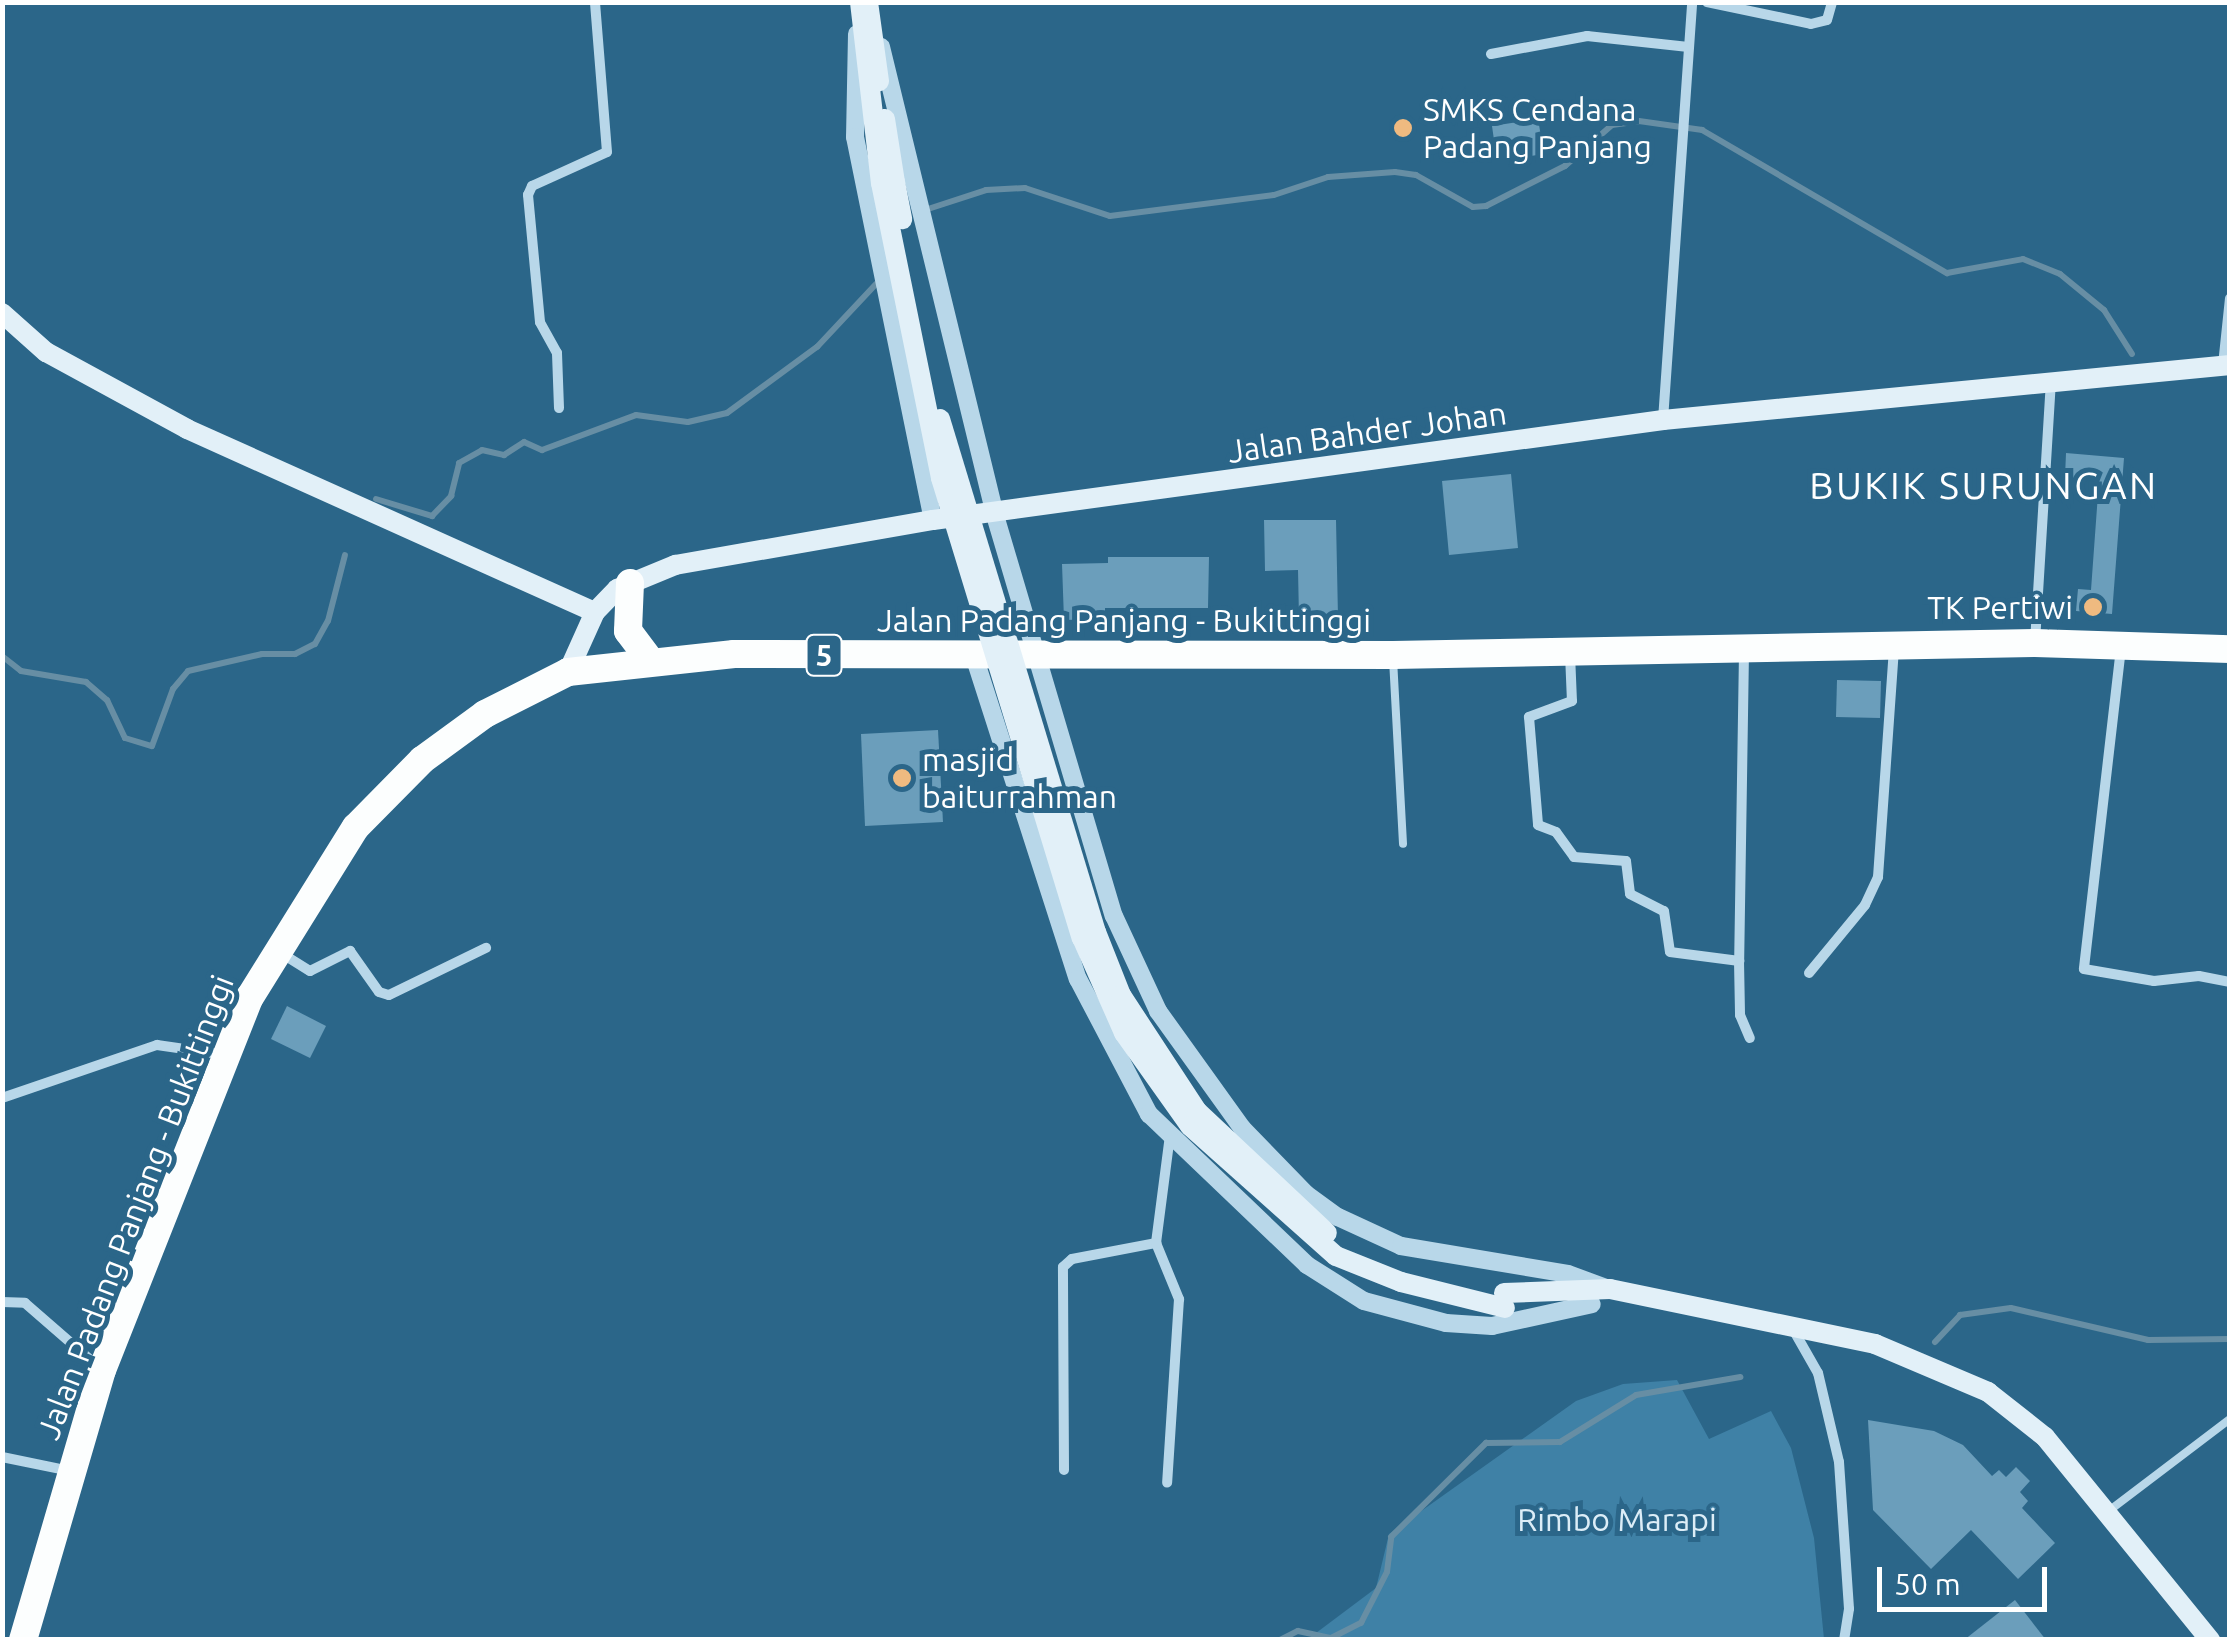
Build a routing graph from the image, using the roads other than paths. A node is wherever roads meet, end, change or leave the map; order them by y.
1 (595, 2) edge
2 (868, 2) edge
3 (1692, 2) edge
4 (1707, 2) edge
5 (1832, 2) edge
6 (864, 19) edge
7 (1688, 48) junction
8 (1491, 54) dead end
9 (2230, 298) edge
10 (2, 313) edge
11 (2226, 366) edge
12 (2052, 378) junction
13 (559, 408) dead end
14 (1663, 420) junction
15 (994, 512) junction
16 (932, 520) junction
17 (630, 583) junction
18 (594, 612) junction
19 (1894, 644) junction
20 (2035, 644) junction
21 (1744, 646) junction
22 (2120, 647) junction
23 (2230, 649) edge
24 (1570, 650) junction
25 (1393, 654) junction
26 (974, 656) junction
27 (1038, 656) junction
28 (651, 661) junction
29 (568, 672) junction
30 (1403, 844) dead end
31 (486, 948) dead end
32 (278, 952) junction
33 (1738, 961) junction
34 (1809, 973) dead end
35 (2230, 982) edge
36 (1750, 1038) dead end
37 (227, 1055) junction
38 (2, 1098) edge
39 (1170, 1135) junction
40 (1156, 1243) junction
41 (1610, 1289) junction
42 (1637, 1295) junction
43 (1504, 1300) junction
44 (2, 1302) edge
45 (1592, 1304) junction
46 (1794, 1331) junction
47 (102, 1370) junction
48 (2230, 1419) edge
49 (2, 1456) edge
50 (1064, 1470) dead end
51 (70, 1471) junction
52 (1167, 1483) dead end
53 (2109, 1511) junction
54 (2201, 1633) edge
55 (23, 1640) edge
56 (1844, 1640) edge

1 - 13 street
2 - 6 main road
3 - 7 street
4 - 5 street
6 - 15 street
6 - 16 street
6 - 43 main road, bridge
7 - 8 street
7 - 14 street
9 - 11 street
10 - 18 main road
11 - 12 main road, Jalan Bahder Johan
12 - 14 main road, Jalan Bahder Johan
12 - 20 street
14 - 15 main road, Jalan Bahder Johan
15 - 16 main road, Jalan Bahder Johan
15 - 27 street
16 - 17 main road, Jalan Bahder Johan
17 - 18 main road, Jalan Bahder Johan
17 - 28 highway
18 - 29 main road, Jalan Bahder Johan
19 - 20 highway, Jalan Padang Panjang - Bukittinggi / 5
19 - 21 highway, Jalan Padang Panjang - Bukittinggi / 5
19 - 34 street
20 - 22 highway, Jalan Padang Panjang - Bukittinggi / 5
21 - 24 highway, Jalan Padang Panjang - Bukittinggi / 5
21 - 33 street
22 - 23 highway, Jalan Padang Panjang - Bukittinggi / 5
22 - 35 street
24 - 25 highway, Jalan Padang Panjang - Bukittinggi / 5
24 - 33 street
25 - 27 highway, Jalan Padang Panjang - Bukittinggi / 5
25 - 30 lane
26 - 27 highway, Jalan Padang Panjang - Bukittinggi / 5
26 - 28 highway, Jalan Padang Panjang - Bukittinggi / 5
26 - 39 street
27 - 41 street
28 - 29 highway, Jalan Padang Panjang - Bukittinggi / 5
29 - 32 highway, Jalan Padang Panjang - Bukittinggi / 5
31 - 32 street
32 - 37 highway, Jalan Padang Panjang - Bukittinggi / 5
33 - 36 street
37 - 38 street
37 - 47 highway, Jalan Padang Panjang - Bukittinggi / 5
39 - 40 street
39 - 45 street
40 - 50 street
40 - 52 street
41 - 42 main road
41 - 43 main road
42 - 45 main road
42 - 46 main road
43 - 45 main road
44 - 47 street
46 - 53 main road
46 - 56 street
47 - 51 highway, Jalan Padang Panjang - Bukittinggi / 5
48 - 53 lane
49 - 51 street
51 - 55 highway, Jalan Padang Panjang - Bukittinggi / 5
53 - 54 main road

